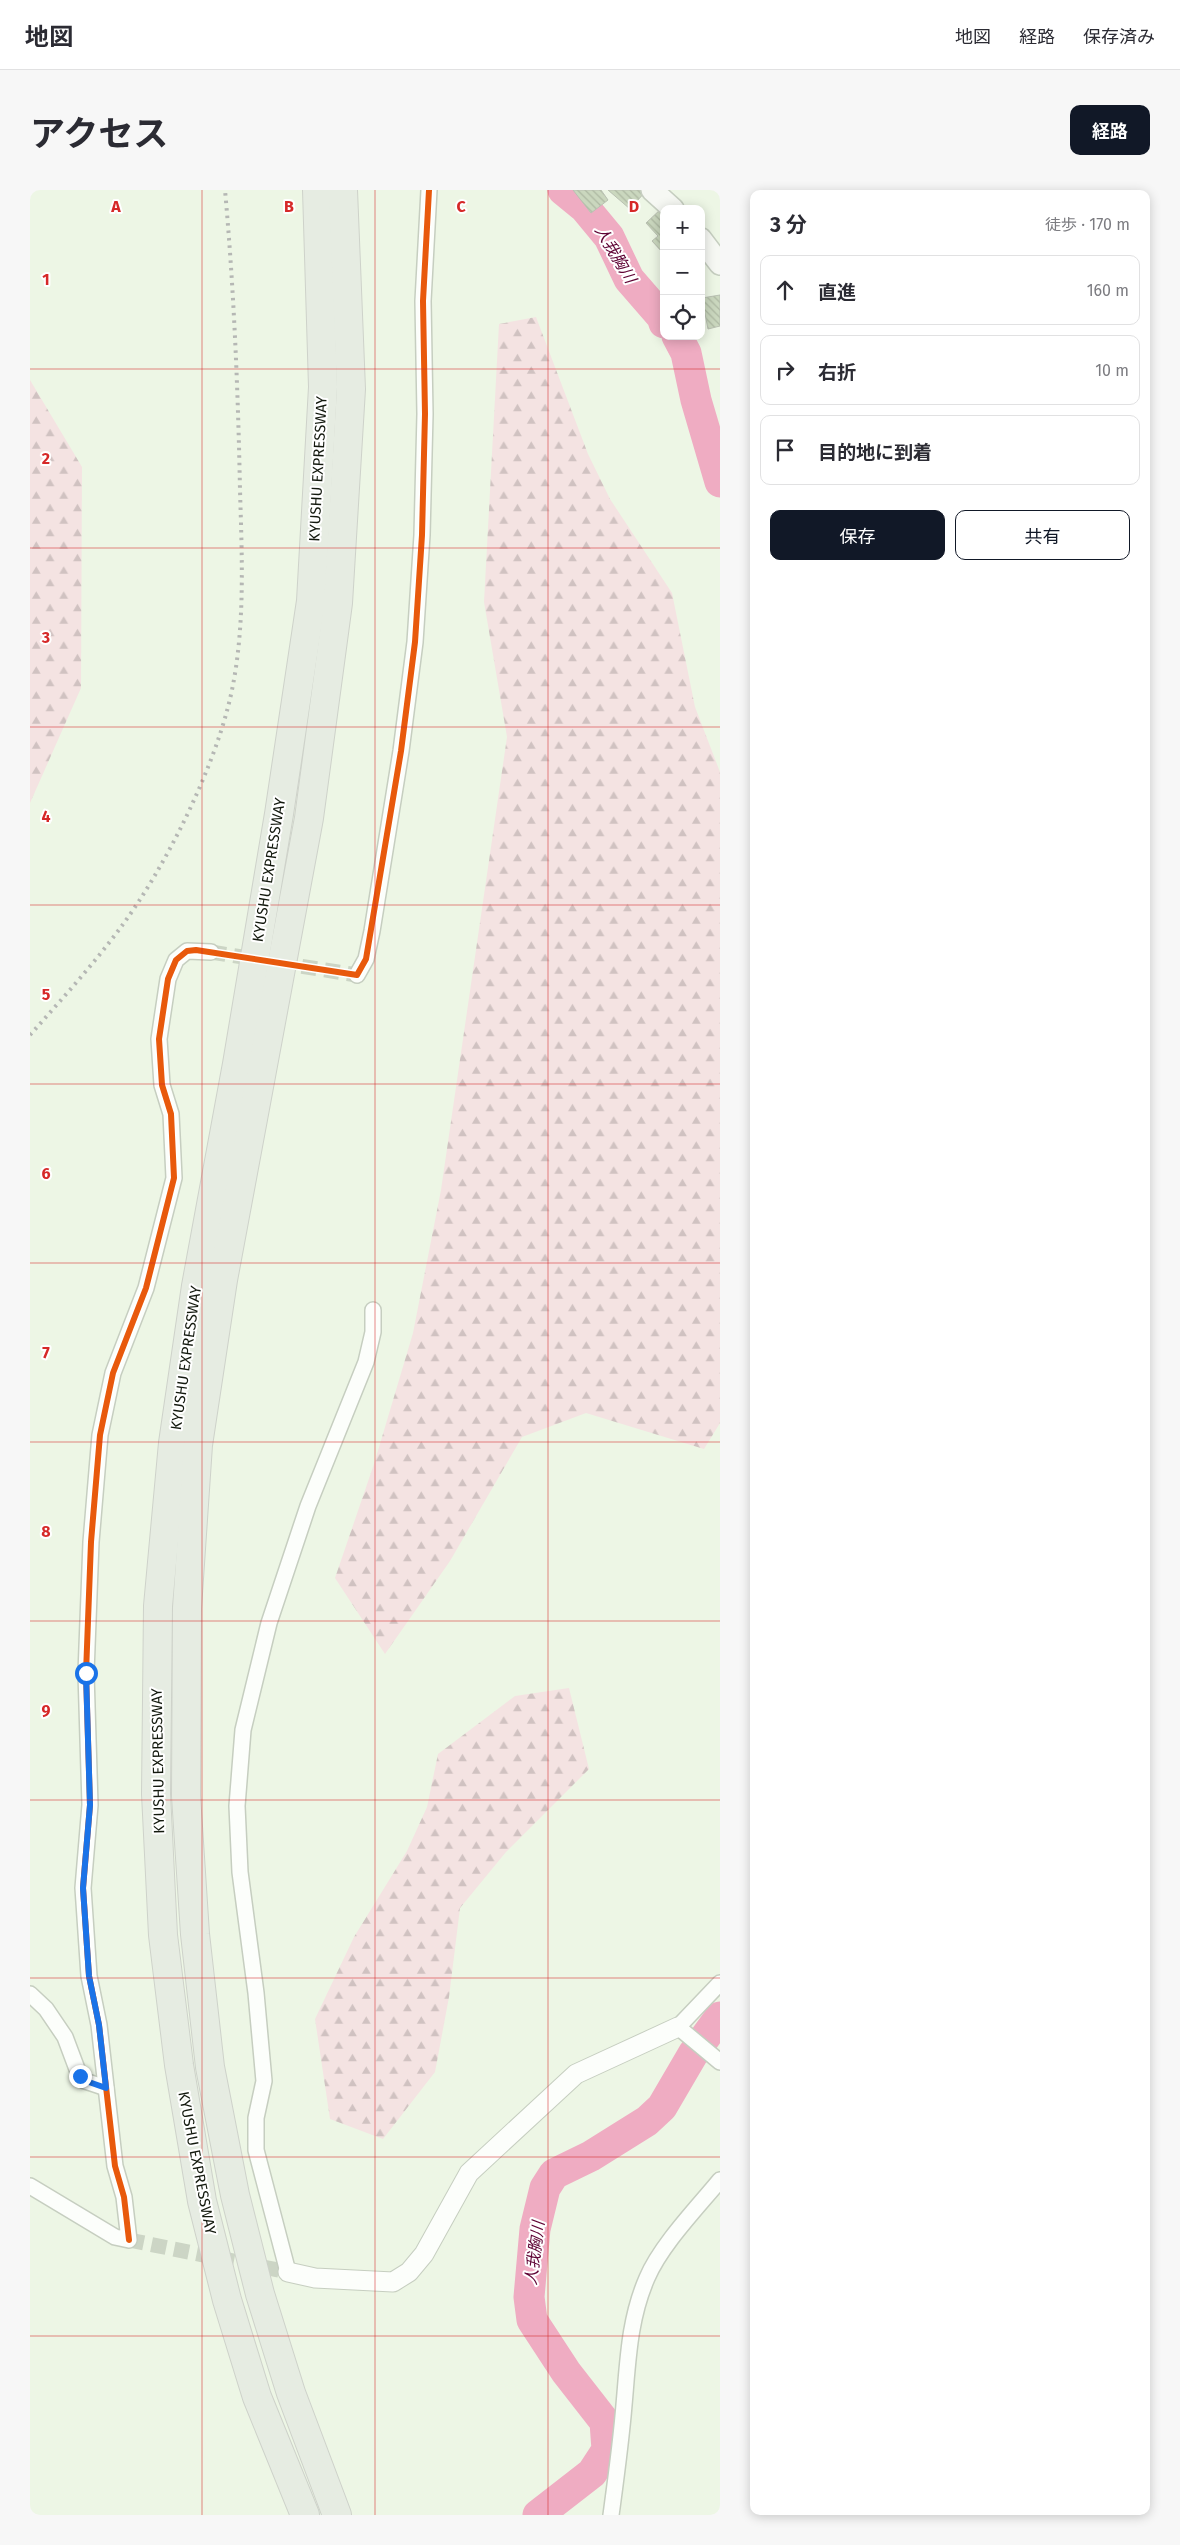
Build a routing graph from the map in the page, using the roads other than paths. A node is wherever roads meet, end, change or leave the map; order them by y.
1 (317, 190) edge
2 (343, 190) edge
3 (429, 190) edge
4 (652, 190) edge
5 (669, 205) edge
6 (705, 244) edge
7 (720, 264) edge
8 (211, 952) tunnel mouth
9 (357, 975) dead end
10 (373, 1310) dead end
11 (720, 1983) edge
12 (30, 1994) edge
13 (678, 2027) junction
14 (720, 2062) edge
15 (106, 2088) junction
16 (720, 2180) edge
17 (30, 2186) edge
18 (288, 2272) joint
19 (305, 2515) edge
20 (337, 2515) edge
21 (611, 2515) edge

1 - 19 highway, KYUSHU EXPRESSWAY
2 - 20 highway, KYUSHU EXPRESSWAY
3 - 9 street
4 - 5 main road
6 - 7 main road
8 - 15 street
10 - 18 street
11 - 13 street
12 - 15 street
13 - 14 street
13 - 18 street
15 - 17 street
16 - 21 street

